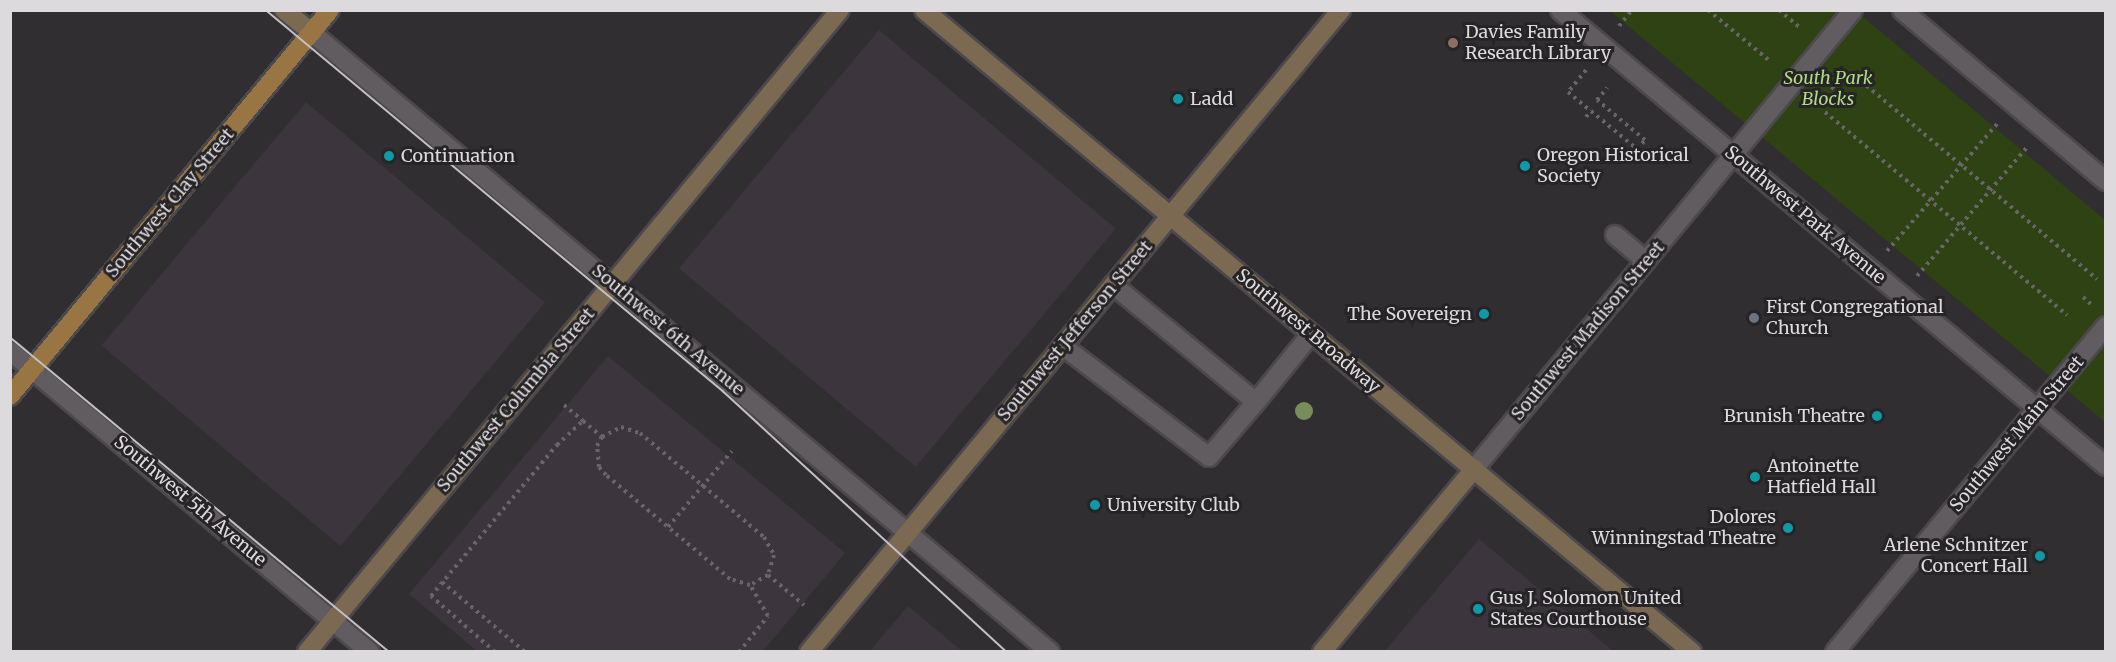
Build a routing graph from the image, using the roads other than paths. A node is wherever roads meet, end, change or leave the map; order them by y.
1 (284, 10) edge
2 (330, 10) edge
3 (840, 10) edge
4 (924, 10) edge
5 (1341, 10) edge
6 (1560, 10) edge
7 (1852, 10) edge
8 (1902, 10) edge
9 (312, 33) junction
10 (1734, 156) junction
11 (2106, 180) edge
12 (1170, 216) junction
13 (1615, 235) dead end
14 (1646, 261) junction
15 (612, 284) junction
16 (1113, 285) junction
17 (2106, 326) edge
18 (1311, 334) junction
19 (1064, 347) junction
20 (10, 351) edge
21 (32, 369) junction
22 (10, 396) edge
23 (1256, 402) junction
24 (2037, 409) junction
25 (2106, 466) edge
26 (1474, 469) junction
27 (909, 531) junction
28 (333, 620) junction
29 (307, 651) edge
30 (370, 651) edge
31 (809, 651) edge
32 (1050, 651) edge
33 (1322, 651) edge
34 (1692, 651) edge
35 (1835, 651) edge

1 - 9 main road, Southwest 6th Avenue
2 - 9 main road, Southwest Clay Street
3 - 15 main road, Southwest Columbia Street
4 - 12 main road, Southwest Broadway
5 - 12 main road, Southwest Jefferson Street
6 - 10 street, Southwest Park Avenue
7 - 10 street, Southwest Madison Street
8 - 11 street
9 - 15 street, Southwest 6th Avenue
9 - 21 main road, Southwest Clay Street
10 - 14 street, Southwest Madison Street
10 - 24 street, Southwest Park Avenue
12 - 16 main road, Southwest Jefferson Street
12 - 18 main road, Southwest Broadway
13 - 14 street
14 - 26 street, Southwest Madison Street
15 - 27 street, Southwest 6th Avenue
15 - 28 main road, Southwest Columbia Street
16 - 19 main road, Southwest Jefferson Street
16 - 23 street
17 - 24 street, Southwest Main Street
18 - 23 street
18 - 26 main road, Southwest Broadway
19 - 23 street
19 - 27 main road, Southwest Jefferson Street
20 - 21 street, Southwest 5th Avenue
21 - 22 main road, Southwest Clay Street
21 - 28 street, Southwest 5th Avenue
24 - 25 street, Southwest Park Avenue
24 - 35 street, Southwest Main Street
26 - 33 main road, Southwest Madison Street
26 - 34 main road, Southwest Broadway
27 - 31 main road, Southwest Jefferson Street
27 - 32 street, Southwest 6th Avenue
28 - 29 main road, Southwest Columbia Street
28 - 30 street, Southwest 5th Avenue

